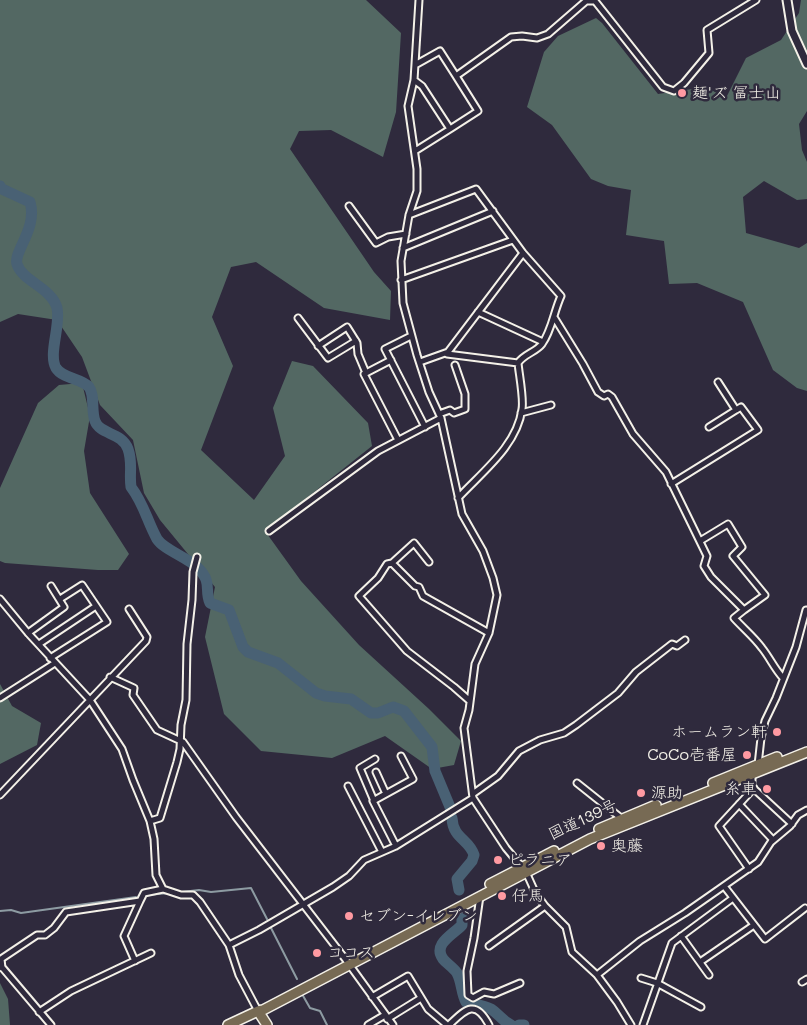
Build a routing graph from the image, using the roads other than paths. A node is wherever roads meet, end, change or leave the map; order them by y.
1 (419, 0) edge
2 (756, 0) edge
3 (787, 0) edge
4 (807, 64) edge
5 (415, 65) junction
6 (456, 76) junction
7 (414, 80) junction
8 (450, 129) junction
9 (414, 151) junction
10 (349, 206) dead end
11 (492, 211) junction
12 (409, 215) junction
13 (406, 234) junction
14 (513, 240) junction
15 (403, 248) junction
16 (523, 253) junction
17 (401, 280) junction
18 (478, 312) junction
19 (554, 317) junction
20 (298, 318) dead end
21 (411, 336) junction
22 (356, 341) junction
23 (543, 342) junction
24 (318, 346) junction
25 (447, 354) junction
26 (391, 360) junction
27 (420, 362) junction
28 (518, 363) junction
29 (455, 365) dead end
30 (366, 373) junction
31 (718, 382) dead end
32 (552, 405) dead end
33 (736, 410) junction
34 (521, 413) junction
35 (440, 416) junction
36 (425, 427) junction
37 (709, 427) dead end
38 (398, 440) junction
39 (671, 484) junction
40 (458, 498) junction
41 (269, 531) dead end
42 (700, 541) junction
43 (197, 557) dead end
44 (429, 562) dead end
45 (392, 563) junction
46 (51, 586) dead end
47 (0, 599) edge
48 (60, 599) junction
49 (96, 606) junction
50 (129, 609) dead end
51 (744, 610) junction
52 (806, 610) edge
53 (489, 633) junction
54 (28, 634) junction
55 (685, 640) dead end
56 (39, 644) junction
57 (50, 658) junction
58 (55, 663) junction
59 (110, 677) junction
60 (783, 678) junction
61 (0, 698) edge
62 (90, 700) junction
63 (470, 701) junction
64 (180, 740) junction
65 (807, 746) edge
66 (807, 752) edge
67 (401, 756) dead end
68 (375, 758) dead end
69 (758, 765) junction
70 (376, 772) dead end
71 (752, 774) junction
72 (577, 784) dead end
73 (348, 786) dead end
74 (754, 788) junction
75 (386, 794) junction
76 (0, 795) edge
77 (473, 795) junction
78 (374, 801) junction
79 (739, 804) junction
80 (807, 810) edge
81 (621, 818) junction
82 (150, 821) junction
83 (792, 824) junction
84 (773, 840) junction
85 (396, 846) junction
86 (382, 852) junction
87 (524, 869) junction
88 (748, 869) junction
89 (724, 886) junction
90 (162, 889) junction
91 (480, 895) junction
92 (733, 898) junction
93 (140, 901) junction
94 (303, 903) junction
95 (545, 906) junction
96 (806, 908) dead end
97 (754, 925) junction
98 (681, 936) junction
99 (229, 944) junction
100 (489, 946) dead end
101 (151, 953) dead end
102 (135, 961) junction
103 (347, 962) junction
104 (700, 962) junction
105 (1, 966) edge
106 (597, 975) junction
107 (709, 975) dead end
108 (641, 978) dead end
109 (520, 983) dead end
110 (657, 984) junction
111 (372, 997) junction
112 (421, 998) junction
113 (700, 1007) dead end
114 (258, 1011) junction
115 (39, 1012) junction
116 (386, 1017) junction
117 (630, 1024) edge
118 (51, 1025) edge
119 (228, 1025) edge
120 (267, 1025) edge
121 (368, 1025) edge
122 (393, 1025) edge
123 (448, 1025) edge
124 (489, 1025) edge
125 (642, 1025) edge

1 - 5 street
2 - 6 street
3 - 4 street
5 - 6 street
5 - 7 street
6 - 8 street
7 - 8 street
7 - 9 street
8 - 9 street
9 - 12 street
10 - 13 street
11 - 12 street
11 - 14 street
11 - 15 street
12 - 13 street
13 - 15 street
14 - 16 street
14 - 17 street
15 - 17 street
16 - 18 street
16 - 19 street
17 - 21 street
18 - 23 street
18 - 25 street
19 - 23 street
19 - 39 street
20 - 24 street
21 - 26 street
21 - 27 street
22 - 24 street
22 - 24 street
22 - 30 street
23 - 28 street
25 - 27 street
25 - 28 street
26 - 30 street
26 - 36 street
27 - 35 street
28 - 34 street
29 - 35 street
30 - 38 street
31 - 33 street
32 - 34 street
33 - 37 street
33 - 39 street
34 - 40 street
35 - 36 street
35 - 40 street
36 - 38 street
38 - 41 street
39 - 42 street
40 - 53 street
42 - 51 street
42 - 51 street
43 - 64 street
44 - 45 street
45 - 53 street
45 - 63 street
46 - 48 street
47 - 54 street
48 - 49 street
48 - 54 street
49 - 56 street
49 - 57 street
50 - 59 street
51 - 60 street
52 - 60 street
53 - 63 street
54 - 56 street
55 - 77 street
56 - 57 street
57 - 58 street
58 - 61 street
58 - 62 street
59 - 62 street
59 - 64 street
60 - 69 street
62 - 76 street
62 - 82 street
63 - 77 street
64 - 82 street
64 - 94 street
65 - 69 highway, 国道139号
66 - 71 highway, 国道139号
67 - 75 street
68 - 78 street
69 - 81 highway, 国道139号
70 - 75 street
71 - 74 street
71 - 87 highway, 国道139号
72 - 81 street
73 - 86 street
74 - 79 street
74 - 83 street
75 - 78 street
77 - 85 street
77 - 87 street
78 - 85 street
79 - 84 street
79 - 88 street
80 - 83 street
81 - 87 highway, 国道139号
82 - 90 street
83 - 84 street
84 - 88 street
85 - 86 street
86 - 94 street
87 - 91 highway, 国道139号
87 - 95 street
87 - 103 highway, 国道139号
88 - 89 street
89 - 92 street
89 - 106 street
90 - 93 street
90 - 99 street
91 - 103 highway, 国道139号
91 - 109 street
92 - 97 street
92 - 98 street
93 - 102 street
93 - 105 street
94 - 99 street
94 - 103 street
95 - 100 street
95 - 106 street
96 - 97 street
97 - 104 street
98 - 104 street
98 - 110 street
99 - 114 street
101 - 102 street
102 - 115 street
103 - 111 street
103 - 114 highway, 国道139号
104 - 107 street
105 - 115 street
106 - 117 street
108 - 110 street
110 - 113 street
110 - 125 street
111 - 112 street
111 - 116 street
112 - 116 street
112 - 123 street
114 - 119 highway, 国道139号
114 - 120 highway
115 - 118 street
116 - 121 street
116 - 122 street
123 - 124 street

